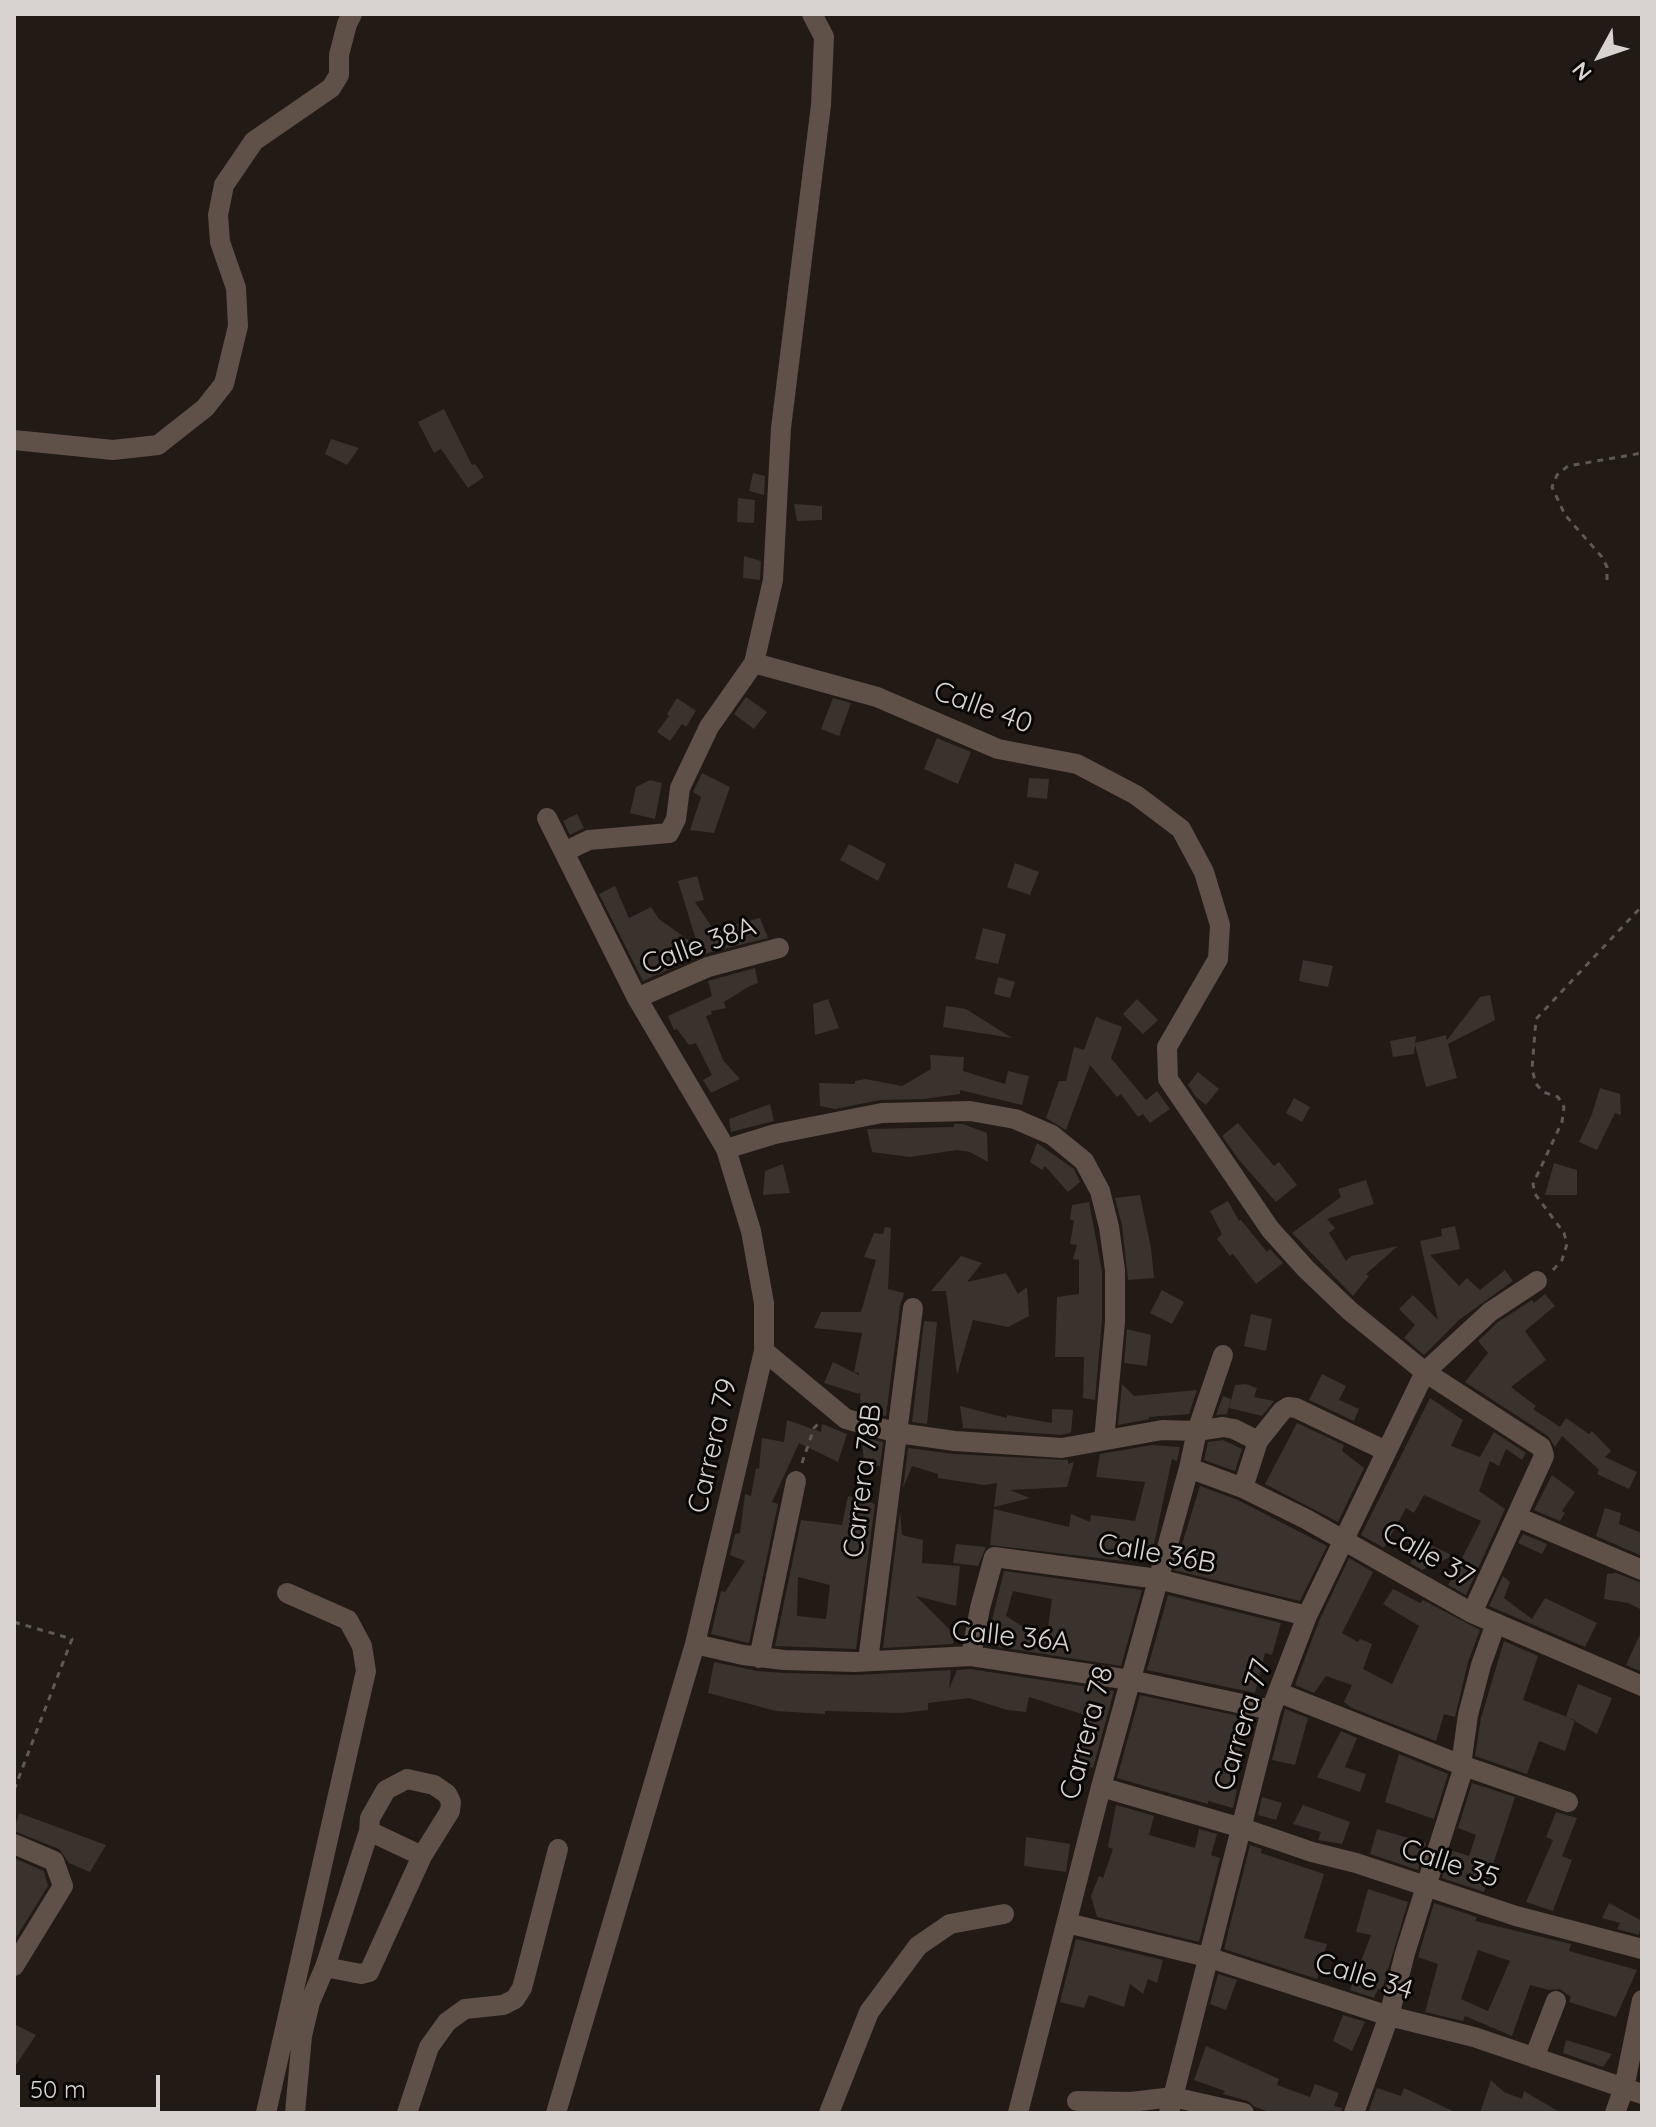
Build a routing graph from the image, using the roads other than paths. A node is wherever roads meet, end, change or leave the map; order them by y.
1 (352, 14) edge
2 (812, 14) edge
3 (14, 440) edge
4 (754, 663) junction
5 (547, 818) dead end
6 (564, 852) junction
7 (779, 948) dead end
8 (637, 998) junction
9 (726, 1149) junction
10 (1537, 1281) road end
11 (913, 1308) dead end
12 (764, 1351) junction
13 (1220, 1362) dead end
14 (1425, 1372) junction
15 (1197, 1431) junction
16 (898, 1433) junction
17 (1104, 1440) junction
18 (1258, 1441) junction
19 (1386, 1451) junction
20 (1189, 1468) junction
21 (796, 1481) road end
22 (1243, 1488) junction
23 (1517, 1517) junction
24 (1344, 1539) junction
25 (1642, 1570) edge
26 (1158, 1579) junction
27 (287, 1593) dead end
28 (1472, 1613) junction
29 (1307, 1616) junction
30 (1496, 1623) junction
31 (695, 1644) junction
32 (971, 1656) junction
33 (759, 1658) junction
34 (868, 1661) junction
35 (1130, 1680) junction
36 (1642, 1686) edge
37 (1276, 1702) junction
38 (1464, 1766) junction
39 (1101, 1787) junction
40 (1568, 1802) dead end
41 (1242, 1828) junction
42 (369, 1831) junction
43 (14, 1844) edge
44 (558, 1849) dead end
45 (422, 1856) junction
46 (1427, 1886) junction
47 (1004, 1914) dead end
48 (1067, 1923) junction
49 (1642, 1949) edge
50 (1207, 1957) junction
51 (14, 1966) edge
52 (325, 1967) junction
53 (1642, 2000) edge
54 (1556, 2001) dead end
55 (1389, 2016) junction
56 (1639, 2028) edge
57 (1534, 2058) junction
58 (1633, 2091) edge
59 (1077, 2101) dead end
60 (1171, 2105) edge
61 (266, 2113) edge
62 (295, 2113) edge
63 (407, 2113) edge
64 (556, 2113) edge
65 (829, 2113) edge
66 (1018, 2113) edge
67 (1244, 2113) edge
68 (1354, 2113) edge
69 (1615, 2113) edge

1 - 3 street
2 - 4 street
4 - 6 street
4 - 14 street, Calle 40
5 - 6 street, Carrera 79
6 - 8 street, Carrera 79
7 - 8 street, Calle 38A
8 - 9 street, Carrera 79
9 - 12 street, Carrera 79
9 - 17 street
10 - 14 street, Carrera 77
11 - 16 street, Carrera 78B
12 - 16 street
12 - 31 street, Carrera 79
13 - 15 street, Carrera 78
14 - 19 street, Carrera 77
14 - 23 street
15 - 17 street
15 - 18 street
15 - 20 street, Carrera 78
16 - 17 street
16 - 34 street, Carrera 78B
18 - 19 street
18 - 22 street
19 - 24 street, Carrera 77
20 - 22 street, Calle 37
20 - 26 street, Carrera 78
21 - 33 street
22 - 24 street, Calle 37
23 - 25 street
23 - 28 street
24 - 28 street, Calle 37
24 - 29 street, Carrera 77
26 - 29 street, Calle 36B
26 - 32 street, Calle 36B
26 - 35 street, Carrera 78
27 - 61 street
28 - 30 street, Calle 37
29 - 37 street, Carrera 77
30 - 36 street, Calle 37
30 - 38 street
31 - 33 street, Calle 36A
31 - 64 street, Carrera 79
32 - 34 street, Calle 36A
32 - 35 street, Calle 36A
33 - 34 street, Calle 36A
35 - 37 street, Calle 36A
35 - 39 street, Carrera 78
37 - 38 street, Calle 36A
37 - 41 street, Carrera 77
38 - 40 street, Calle 36A
38 - 46 street
39 - 41 street, Calle 35
39 - 48 street, Carrera 78
41 - 46 street, Calle 35
41 - 50 street, Carrera 77
42 - 45 street
42 - 45 street
42 - 52 street
43 - 51 street
44 - 63 street
45 - 52 street
46 - 49 street, Calle 35
46 - 55 street
47 - 65 street
48 - 50 street, Calle 34
48 - 66 street, Carrera 78
50 - 55 street, Calle 34
50 - 60 street, Carrera 77
52 - 62 street
53 - 56 street
54 - 57 street
55 - 57 street, Calle 34
55 - 68 street
56 - 58 street
57 - 58 street, Calle 34
58 - 69 street
59 - 60 street
60 - 67 street

